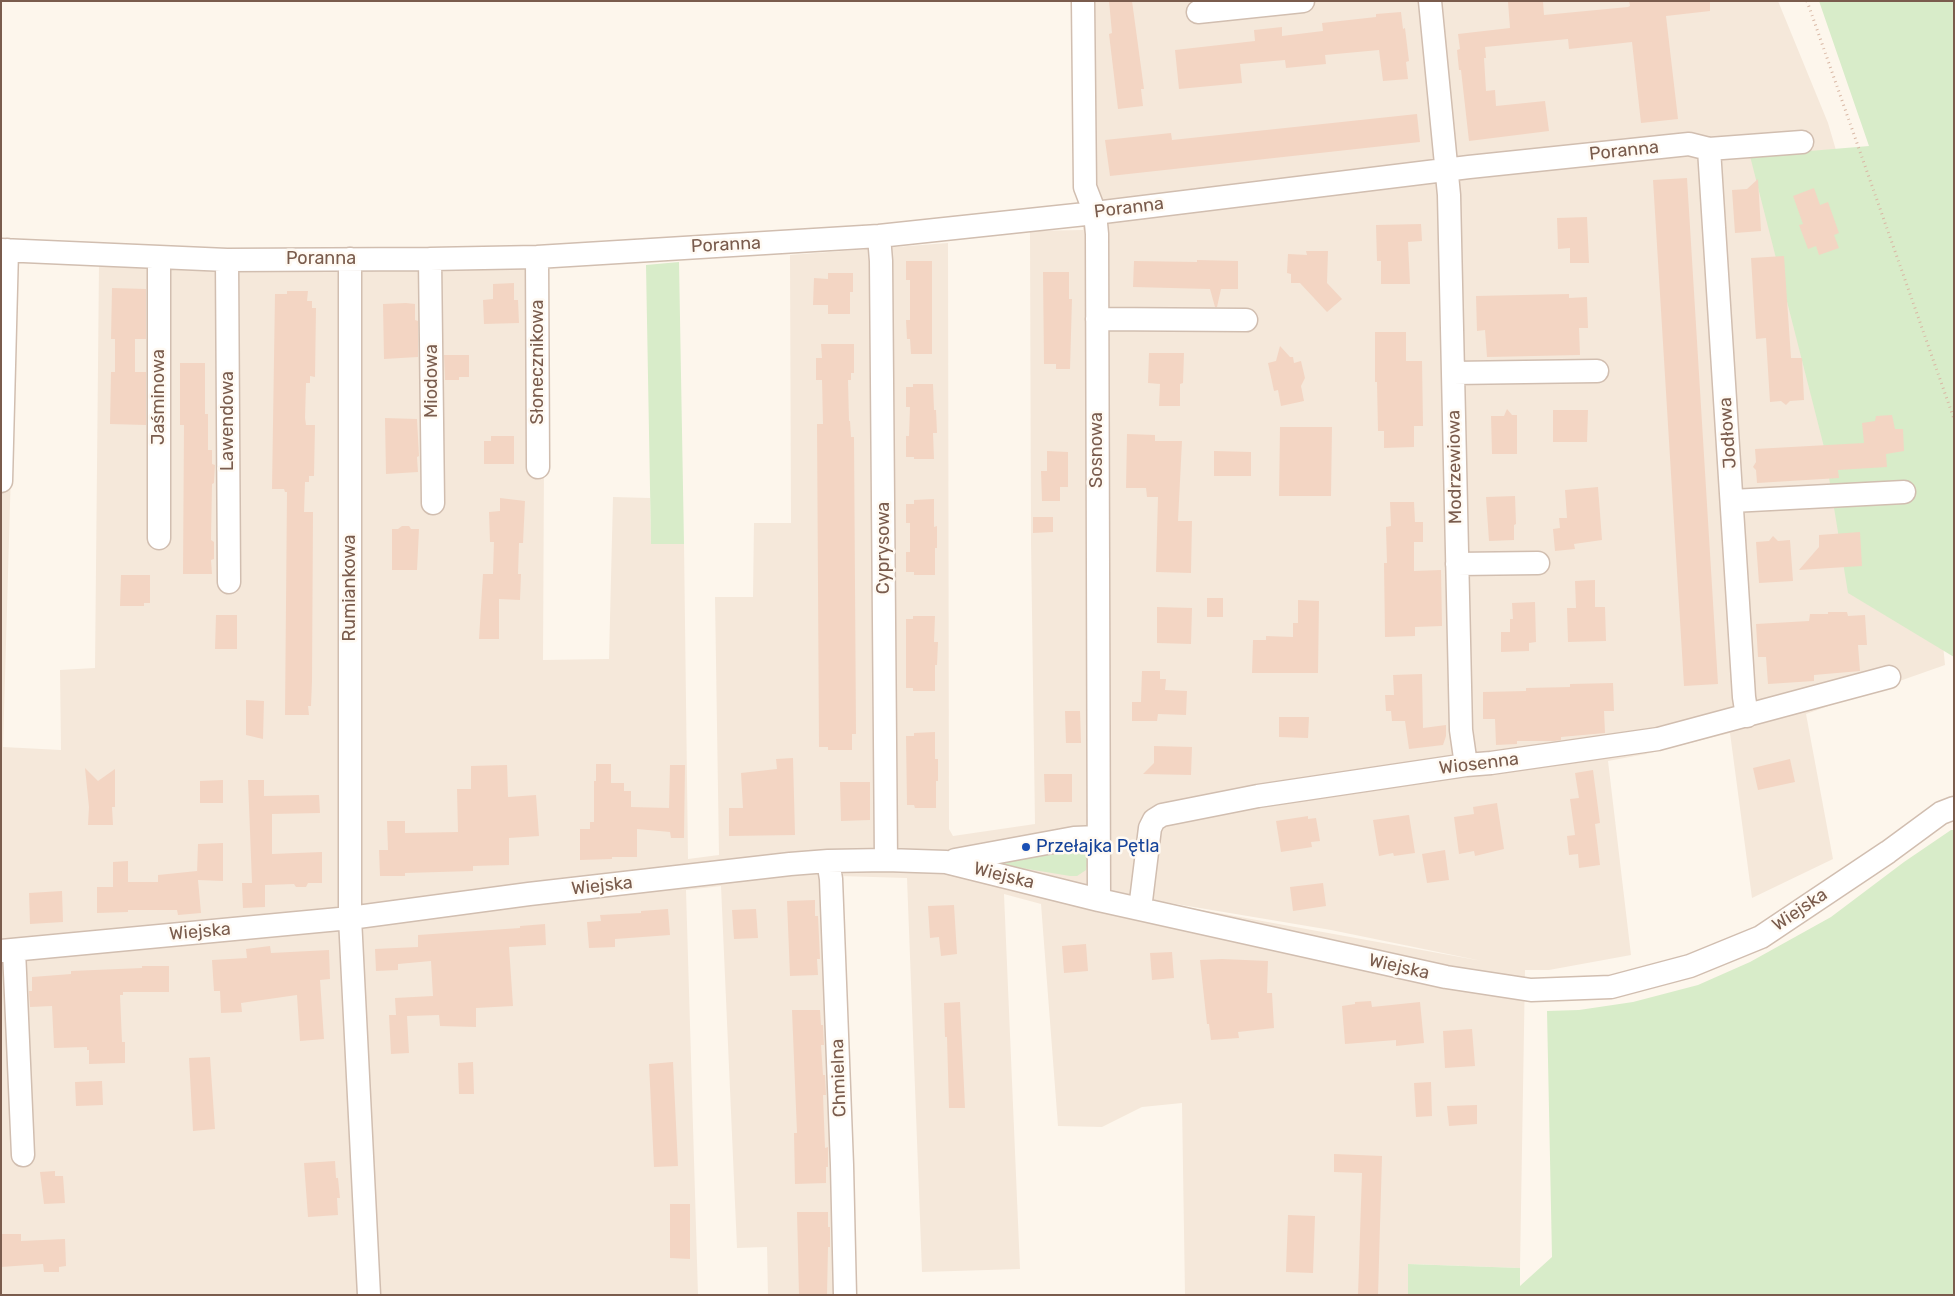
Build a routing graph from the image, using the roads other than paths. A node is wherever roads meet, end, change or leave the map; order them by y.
1 (1082, 1) edge
2 (1303, 1) edge
3 (1430, 1) edge
4 (1198, 12) dead end
5 (1802, 142) dead end
6 (1709, 150) junction
7 (1446, 170) junction
8 (1095, 213) junction
9 (879, 236) junction
10 (4, 250) edge
11 (159, 256) junction
12 (537, 257) junction
13 (350, 259) junction
14 (430, 259) junction
15 (227, 260) junction
16 (1097, 319) junction
17 (1246, 320) dead end
18 (1597, 370) dead end
19 (1453, 373) junction
20 (538, 467) dead end
21 (1, 482) edge
22 (1904, 492) dead end
23 (1732, 501) junction
24 (432, 503) dead end
25 (159, 538) dead end
26 (1538, 563) dead end
27 (1457, 564) junction
28 (229, 582) dead end
29 (1889, 677) dead end
30 (1747, 716) junction
31 (1466, 765) junction
32 (1954, 808) edge
33 (1098, 837) junction
34 (886, 860) junction
35 (828, 861) junction
36 (946, 862) junction
37 (1099, 900) junction
38 (1140, 909) junction
39 (350, 918) junction
40 (8, 950) edge
41 (23, 1155) dead end
42 (369, 1295) edge
43 (844, 1295) edge

1 - 8 street, Sosnowa
2 - 4 street
3 - 7 street
5 - 6 street, Poranna
6 - 7 street, Poranna
6 - 23 street, Jodłowa
7 - 8 street, Poranna
7 - 19 street, Modrzewiowa
8 - 9 street, Poranna
8 - 16 street, Sosnowa
9 - 12 street, Poranna
9 - 34 street, Cyprysowa
10 - 11 street, Poranna
10 - 21 street
11 - 15 street, Poranna
11 - 25 street, Jaśminowa
12 - 14 street, Poranna
12 - 20 street, Słonecznikowa
13 - 14 street, Poranna
13 - 15 street, Poranna
13 - 39 street, Rumiankowa
14 - 24 street, Miodowa
15 - 28 street, Lawendowa
16 - 17 street
16 - 33 street, Sosnowa
18 - 19 street
19 - 27 street, Modrzewiowa
22 - 23 street
23 - 30 street, Jodłowa
26 - 27 street
27 - 31 street, Modrzewiowa
29 - 30 street, Wiosenna
30 - 31 street, Wiosenna
31 - 38 street, Wiosenna
32 - 38 street, Wiejska
33 - 36 street
33 - 37 street, Sosnowa
34 - 35 street, Wiejska
34 - 36 street, Wiejska
35 - 39 street, Wiejska
35 - 43 street, Chmielna
36 - 37 street, Wiejska
37 - 38 street, Wiejska
39 - 40 street, Wiejska
39 - 42 street, Rumiankowa
40 - 41 street

